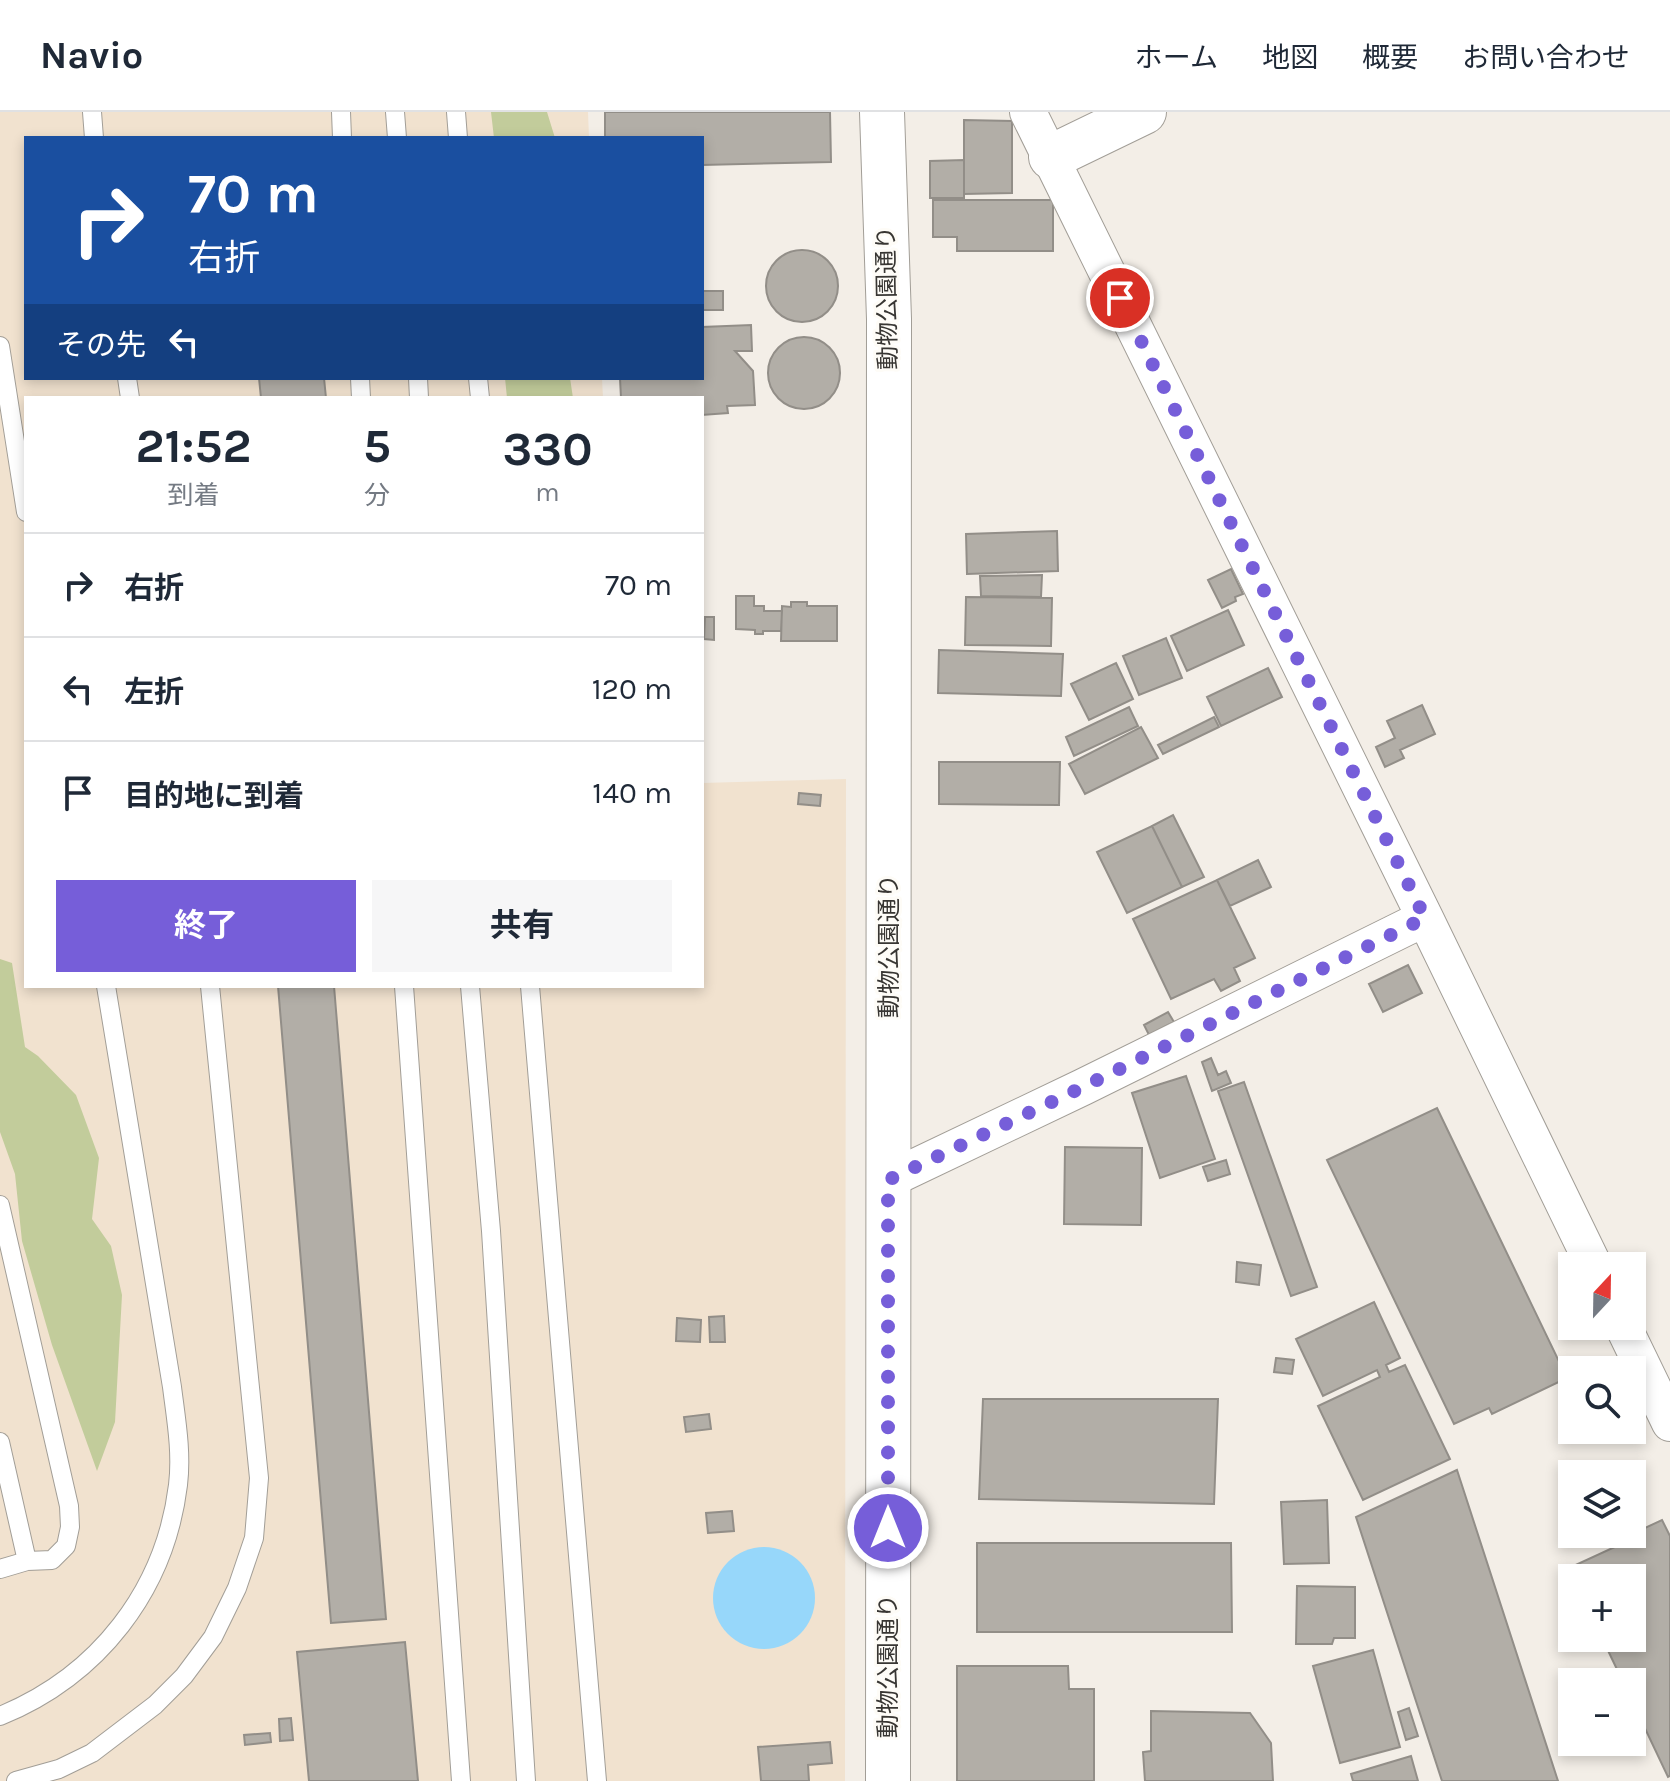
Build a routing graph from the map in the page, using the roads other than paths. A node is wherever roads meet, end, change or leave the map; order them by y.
1 (92, 112) edge
2 (341, 112) edge
3 (395, 112) edge
4 (456, 112) edge
5 (882, 112) edge
6 (1028, 112) edge
7 (1144, 112) edge
8 (94, 136) edge
9 (342, 136) edge
10 (397, 136) edge
11 (458, 136) edge
12 (1051, 157) junction
13 (0, 346) edge
14 (24, 499) edge
15 (1425, 918) junction
16 (106, 988) edge
17 (210, 988) edge
18 (404, 988) edge
19 (470, 988) edge
20 (530, 988) edge
21 (888, 1180) junction
22 (0, 1205) edge
23 (1587, 1252) edge
24 (1630, 1340) edge
25 (1670, 1423) edge
26 (0, 1442) edge
27 (27, 1561) junction
28 (0, 1569) edge
29 (0, 1716) edge
30 (16, 1781) edge
31 (461, 1781) edge
32 (526, 1781) edge
33 (597, 1781) edge
34 (888, 1781) edge

1 - 8 lane
2 - 9 lane
3 - 10 lane
4 - 11 lane
5 - 21 street, 動物公園通り
6 - 12 street
7 - 12 street
12 - 15 street
13 - 14 lane
15 - 21 street
15 - 23 street
16 - 29 lane
17 - 30 lane
18 - 31 lane
19 - 32 lane
20 - 33 lane
21 - 34 street, 動物公園通り
22 - 27 lane
24 - 25 street
26 - 27 lane
27 - 28 lane

